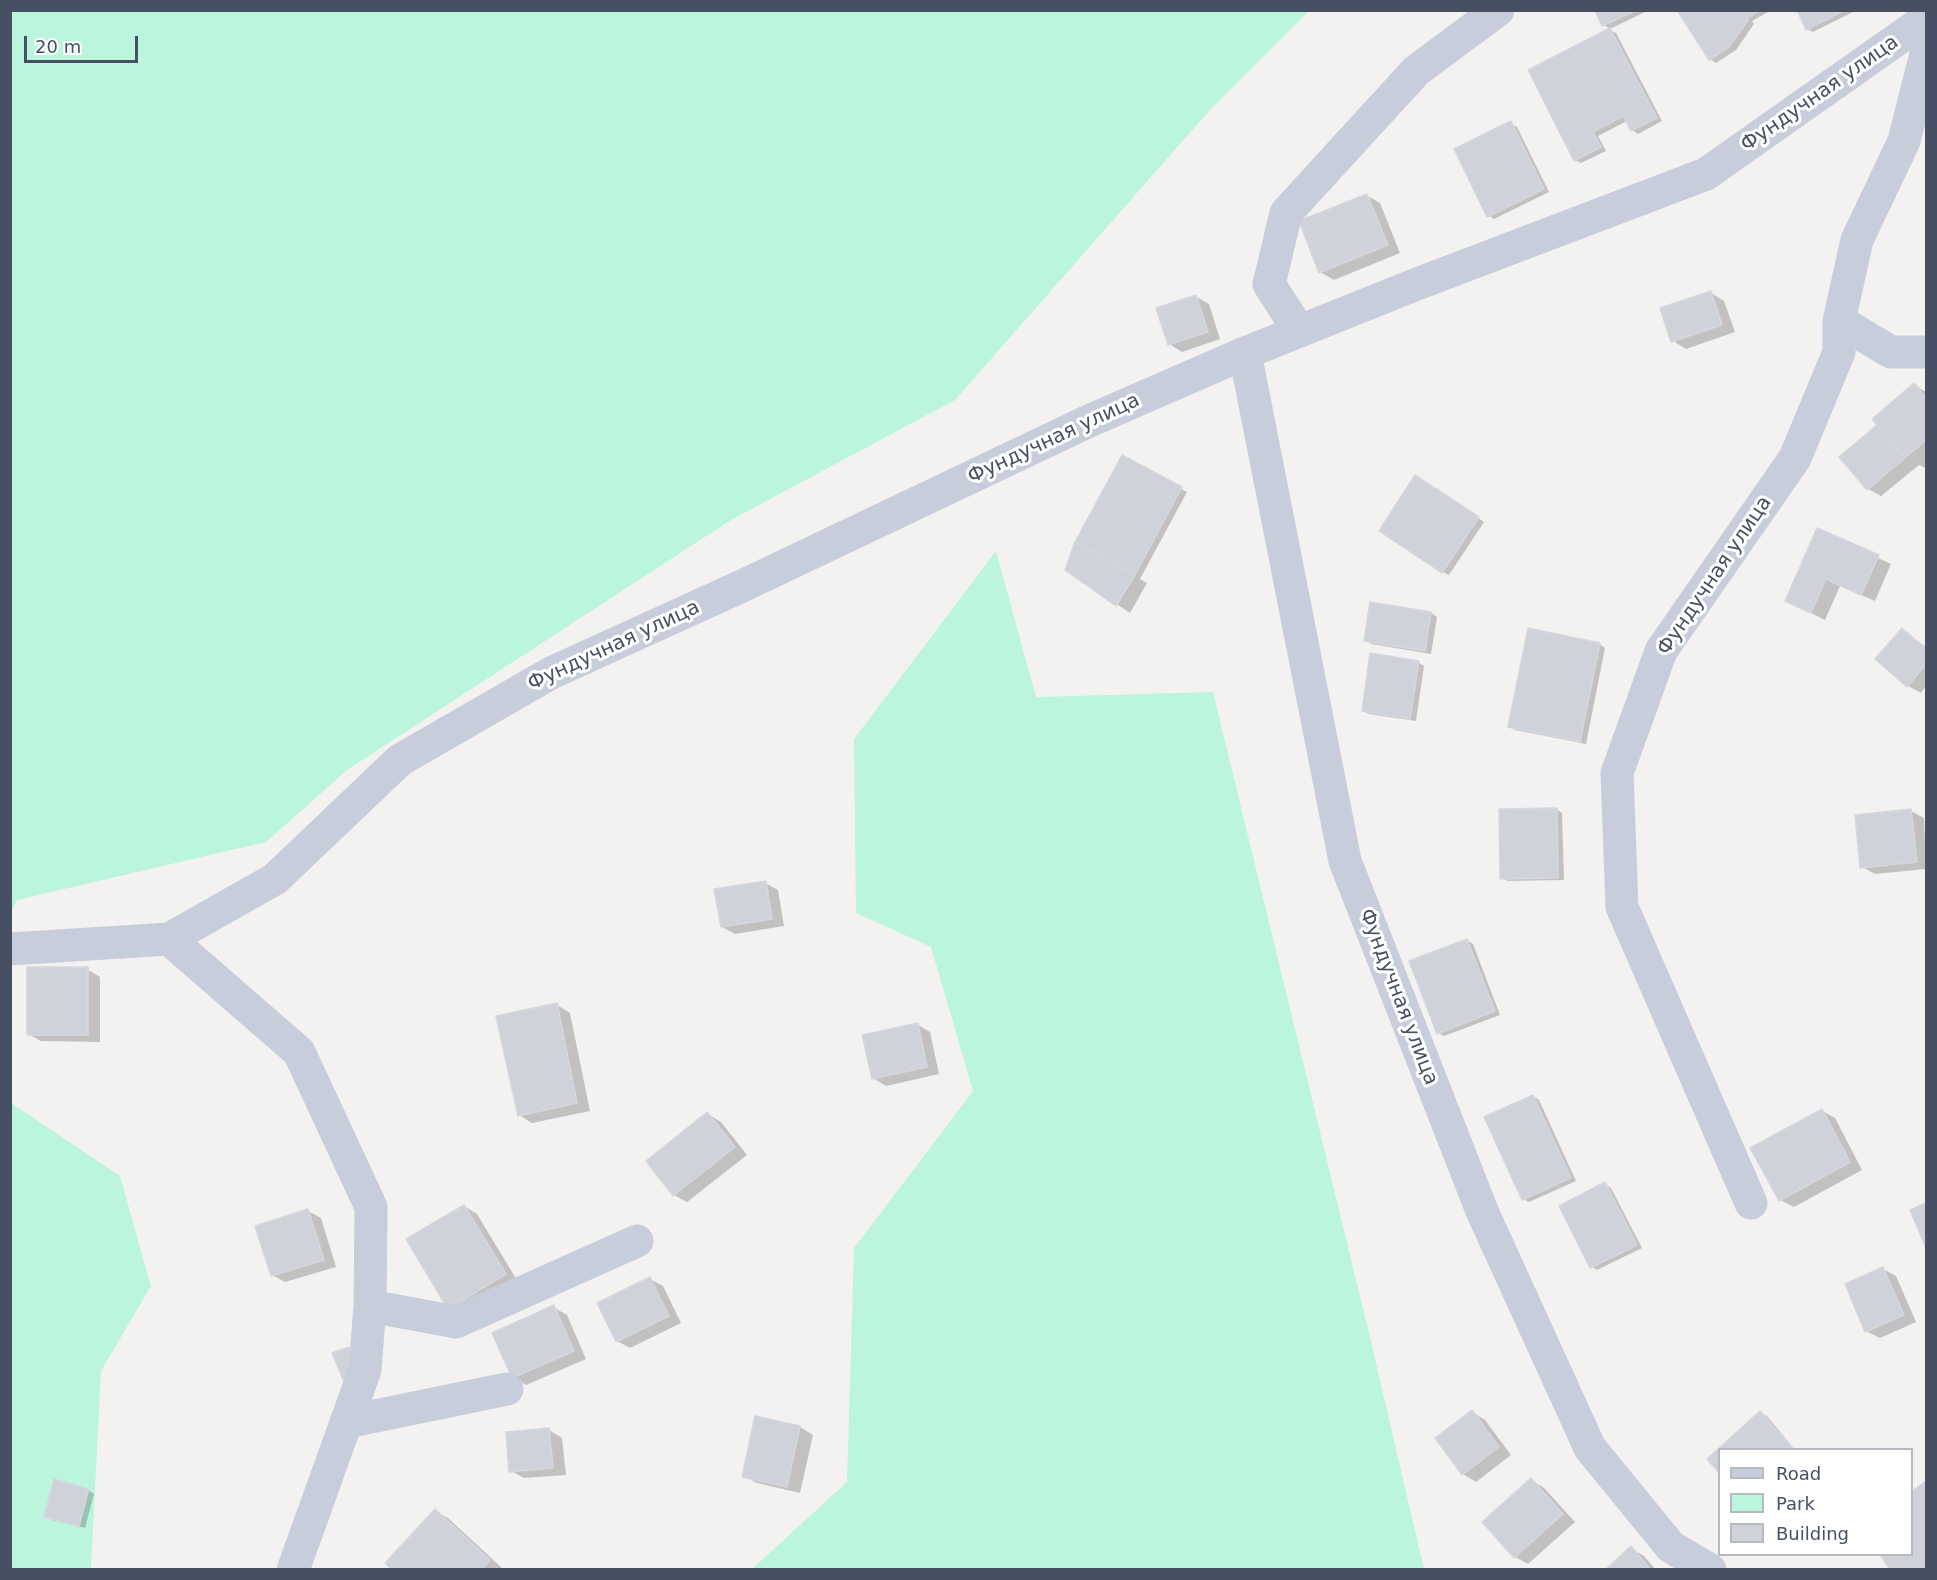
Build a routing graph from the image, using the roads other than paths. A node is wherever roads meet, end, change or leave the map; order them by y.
1 (1498, 10) edge
2 (1926, 19) edge
3 (1926, 54) edge
4 (1839, 321) junction
5 (1299, 331) junction
6 (1926, 352) edge
7 (1245, 353) junction
8 (169, 939) junction
9 (10, 949) edge
10 (1751, 1203) dead end
11 (637, 1241) dead end
12 (370, 1306) junction
13 (507, 1389) dead end
14 (346, 1422) junction
15 (293, 1569) edge
16 (1710, 1569) edge

1 - 5 street
2 - 5 street, Фундучная улица
3 - 4 street, Фундучная улица
4 - 6 street
4 - 10 street, Фундучная улица
5 - 7 street, Фундучная улица
7 - 8 street, Фундучная улица
7 - 16 street, Фундучная улица
8 - 9 street, Фундучная улица
8 - 12 street
11 - 12 street
12 - 14 street
13 - 14 street
14 - 15 street

